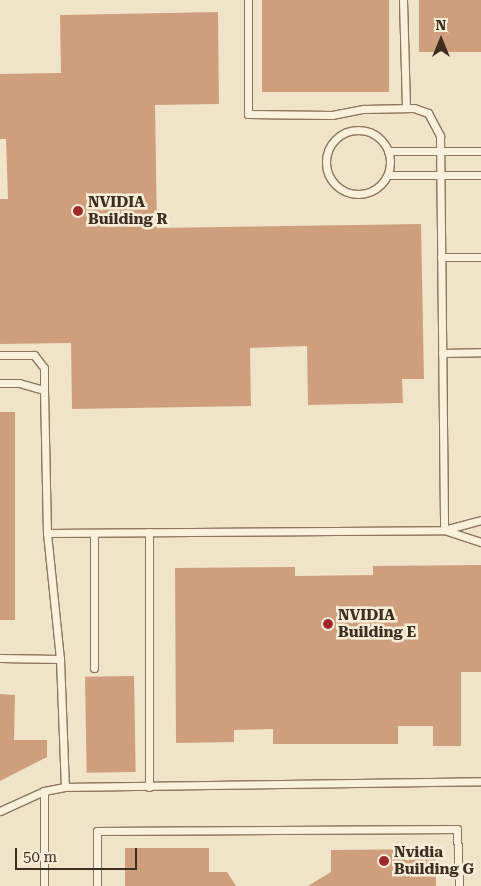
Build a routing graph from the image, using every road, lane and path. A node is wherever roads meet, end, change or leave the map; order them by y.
1 (248, 0) edge
2 (403, 0) edge
3 (406, 108) junction
4 (388, 151) junction
5 (440, 151) junction
6 (481, 151) edge
7 (441, 175) junction
8 (481, 175) edge
9 (388, 176) junction
10 (441, 257) junction
11 (481, 257) edge
12 (481, 352) edge
13 (442, 353) junction
14 (0, 355) edge
15 (0, 383) edge
16 (44, 390) junction
17 (481, 520) edge
18 (444, 530) junction
19 (149, 532) junction
20 (47, 533) junction
21 (94, 534) junction
22 (481, 542) edge
23 (0, 658) edge
24 (60, 659) junction
25 (94, 668) dead end
26 (481, 781) edge
27 (64, 787) junction
28 (149, 787) junction
29 (44, 791) junction
30 (0, 811) edge
31 (44, 886) edge
32 (97, 886) edge
33 (459, 886) edge

1 - 3 lane
2 - 3 lane
3 - 5 lane
4 - 5 lane
4 - 9 lane
4 - 9 lane
5 - 6 lane
5 - 7 lane
7 - 8 lane
7 - 9 lane
7 - 10 lane
10 - 11 lane
10 - 13 lane
12 - 13 lane
13 - 18 lane
14 - 16 lane
15 - 16 lane
16 - 20 lane
17 - 18 lane
18 - 19 lane
18 - 22 lane
19 - 21 lane
19 - 28 lane
20 - 21 lane
20 - 24 lane
21 - 25 lane
23 - 24 lane
24 - 27 lane
26 - 28 lane
27 - 28 lane
27 - 29 lane
29 - 30 lane
29 - 31 lane
32 - 33 lane

